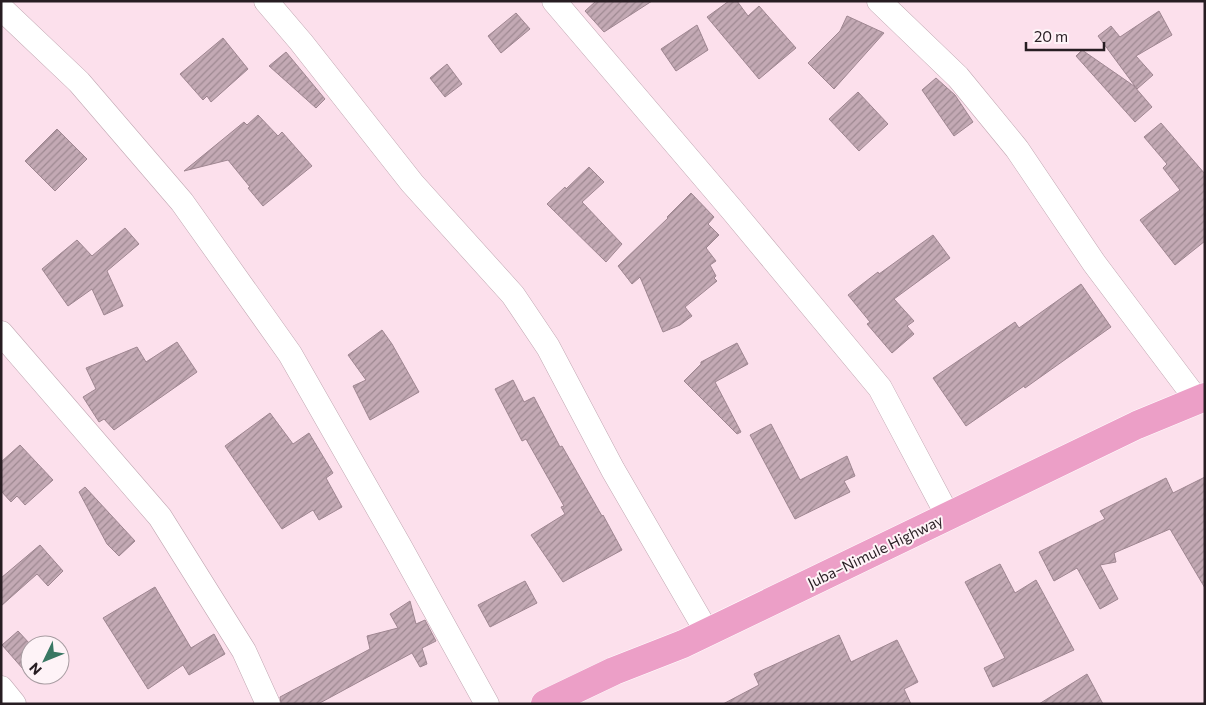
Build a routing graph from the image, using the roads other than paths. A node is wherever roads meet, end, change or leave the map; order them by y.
1 (266, 1) edge
2 (554, 1) edge
3 (879, 1) edge
4 (1, 8) edge
5 (1, 333) edge
6 (1201, 399) edge
7 (948, 516) junction
8 (707, 632) junction
9 (1, 688) edge
10 (14, 704) edge
11 (268, 704) edge
12 (486, 704) edge
13 (545, 704) edge

1 - 8 street
2 - 7 street
3 - 6 street
4 - 12 street
5 - 11 street
6 - 7 main road, Juba–Nimule Highway
7 - 8 main road, Juba–Nimule Highway
8 - 13 main road, Juba–Nimule Highway
9 - 10 street

